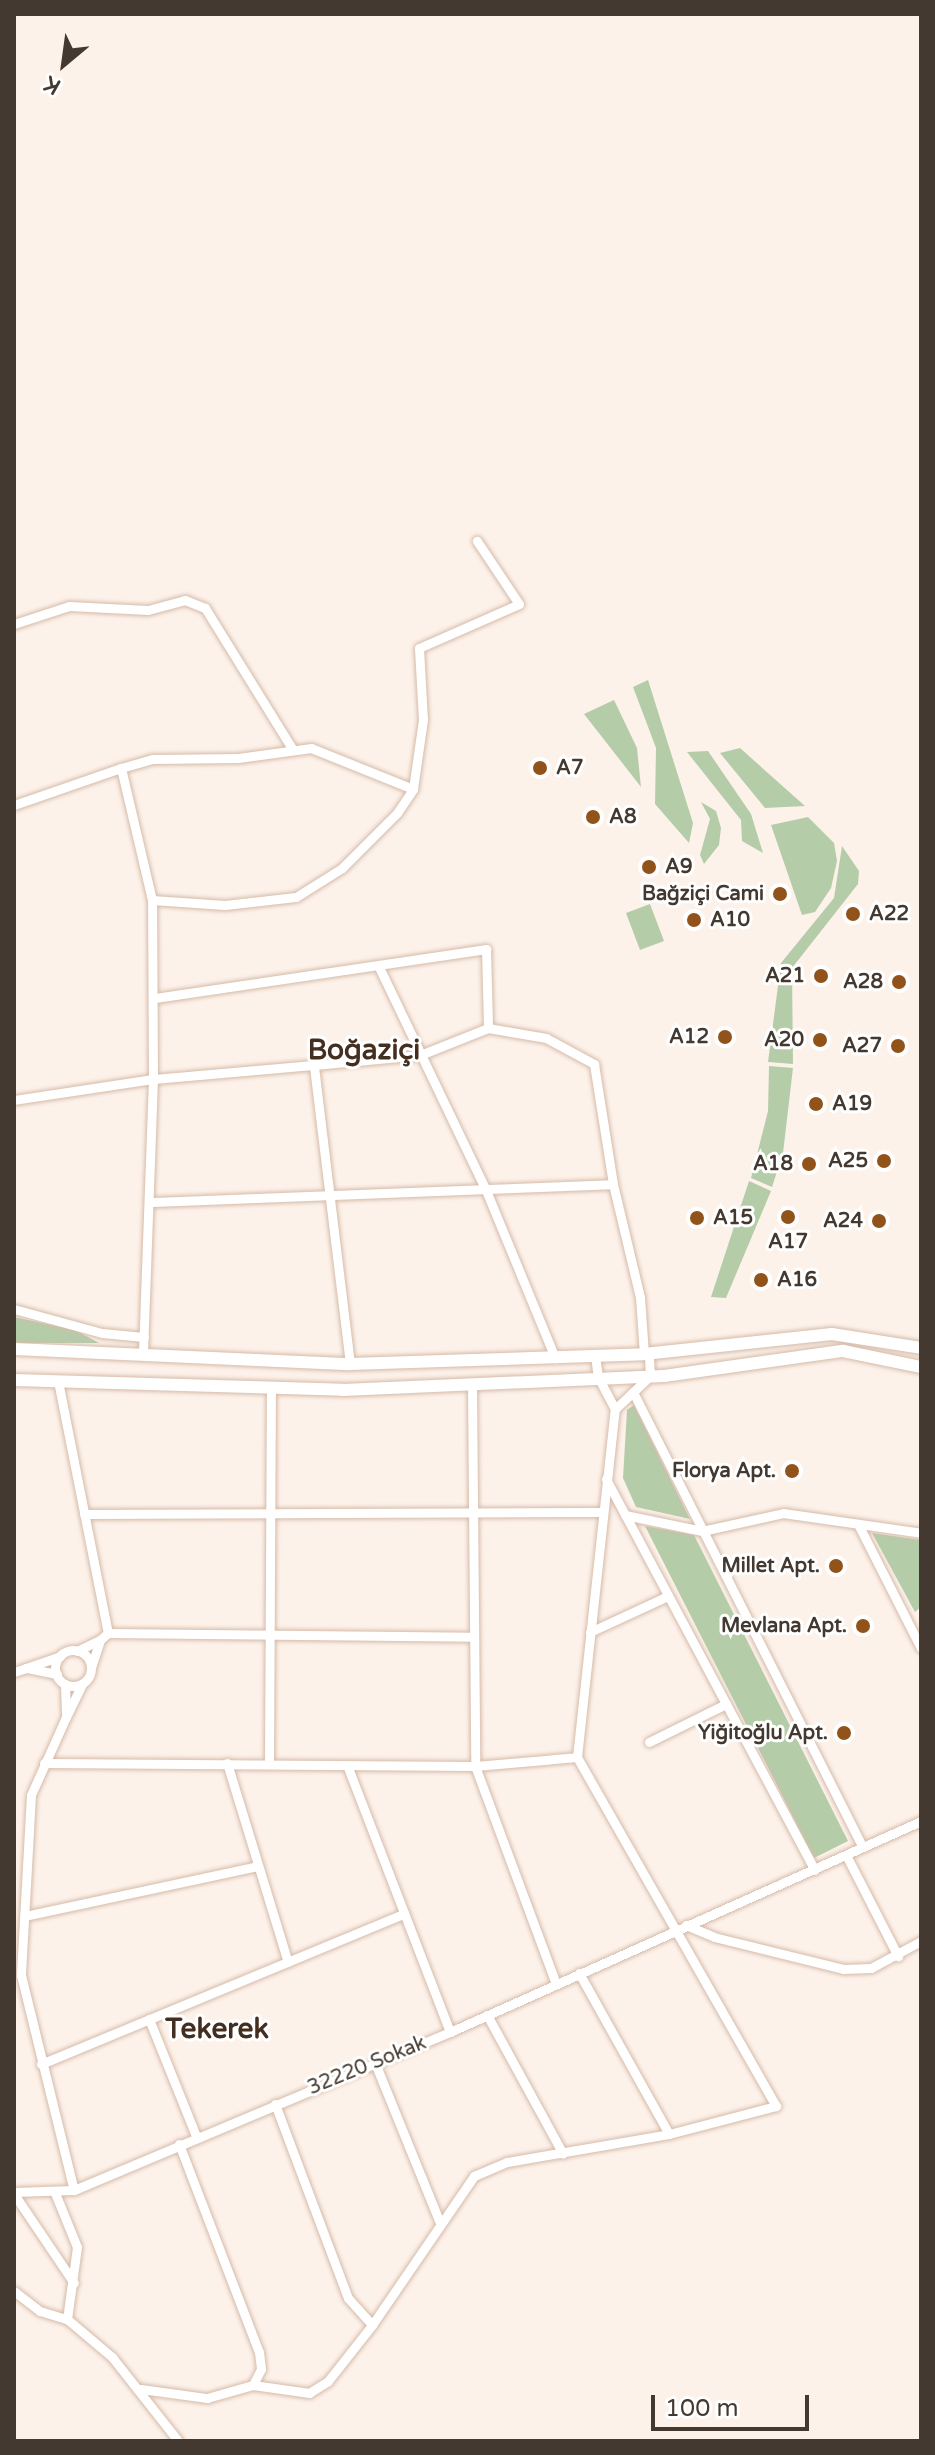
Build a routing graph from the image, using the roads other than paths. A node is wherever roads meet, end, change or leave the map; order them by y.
1 (477, 541) dead end
2 (14, 624) edge
3 (293, 750) junction
4 (121, 768) junction
5 (413, 789) junction
6 (14, 805) edge
7 (152, 900) junction
8 (379, 967) junction
9 (155, 998) junction
10 (488, 1028) junction
11 (420, 1055) junction
12 (314, 1065) junction
13 (153, 1079) junction
14 (14, 1100) edge
15 (613, 1184) junction
16 (485, 1188) junction
17 (330, 1194) junction
18 (151, 1202) junction
19 (14, 1309) edge
20 (144, 1337) junction
21 (921, 1348) edge
22 (14, 1349) edge
23 (143, 1354) junction
24 (646, 1354) junction
25 (595, 1356) junction
26 (555, 1358) junction
27 (350, 1364) junction
28 (921, 1367) edge
29 (650, 1376) junction
30 (598, 1377) junction
31 (14, 1380) edge
32 (58, 1381) junction
33 (472, 1385) junction
34 (271, 1386) junction
35 (633, 1392) junction
36 (615, 1409) junction
37 (606, 1479) junction
38 (602, 1512) junction
39 (472, 1513) junction
40 (84, 1514) junction
41 (625, 1515) junction
42 (269, 1516) junction
43 (858, 1524) junction
44 (702, 1531) junction
45 (921, 1533) edge
46 (668, 1596) junction
47 (921, 1625) edge
48 (590, 1632) junction
49 (268, 1633) junction
50 (913, 1633) junction
51 (104, 1637) junction
52 (474, 1637) junction
53 (921, 1648) edge
54 (77, 1651) junction
55 (60, 1656) junction
56 (91, 1667) junction
57 (26, 1668) junction
58 (14, 1672) edge
59 (57, 1674) junction
60 (65, 1684) junction
61 (82, 1684) junction
62 (726, 1704) junction
63 (66, 1717) junction
64 (649, 1742) dead end
65 (577, 1757) junction
66 (44, 1763) junction
67 (227, 1763) junction
68 (269, 1763) junction
69 (347, 1765) junction
70 (475, 1766) junction
71 (921, 1821) edge
72 (862, 1846) junction
73 (846, 1855) junction
74 (258, 1866) junction
75 (815, 1870) junction
76 (404, 1914) junction
77 (25, 1916) junction
78 (681, 1927) junction
79 (921, 1941) edge
80 (898, 1956) junction
81 (288, 1962) junction
82 (579, 1973) junction
83 (556, 1984) junction
84 (487, 2015) junction
85 (149, 2019) junction
86 (450, 2032) junction
87 (375, 2063) junction
88 (41, 2064) junction
89 (275, 2104) junction
90 (669, 2134) junction
91 (196, 2136) junction
92 (179, 2144) junction
93 (563, 2154) junction
94 (74, 2190) junction
95 (14, 2193) edge
96 (55, 2193) junction
97 (439, 2221) junction
98 (74, 2283) junction
99 (14, 2291) edge
100 (67, 2319) junction
101 (372, 2325) junction
102 (253, 2385) junction
103 (141, 2389) junction
104 (178, 2441) edge

1 - 5 street
2 - 3 street
3 - 4 street
3 - 5 street
4 - 6 street
4 - 7 street
5 - 7 street
7 - 9 street
8 - 9 street
8 - 10 street
8 - 11 street
9 - 13 street
10 - 11 street
10 - 15 street
11 - 12 street
11 - 16 street
12 - 13 street
12 - 17 street
13 - 14 street
13 - 18 street
15 - 16 street
15 - 24 street
16 - 17 street
16 - 26 street
17 - 18 street
17 - 27 street
18 - 20 street
19 - 20 street
20 - 23 street
21 - 24 main road
22 - 23 main road
23 - 27 main road
24 - 25 main road
24 - 29 street
25 - 26 main road
25 - 30 street
26 - 27 main road
28 - 29 main road
29 - 30 main road
29 - 35 street
30 - 33 main road
30 - 36 street
31 - 32 main road
32 - 34 main road
32 - 40 street
33 - 34 main road
33 - 39 street
34 - 42 street
35 - 36 street
35 - 44 street
36 - 37 street
37 - 38 street
37 - 41 street
38 - 39 street
38 - 48 street
39 - 42 street
39 - 52 street
40 - 42 street
40 - 51 street
41 - 44 street
41 - 46 street
42 - 49 street
43 - 44 street
43 - 45 street
43 - 50 street
44 - 72 street
46 - 48 street
46 - 62 street
47 - 50 street
48 - 65 street
49 - 51 street
49 - 52 street
49 - 68 street
50 - 53 street
51 - 54 street
51 - 56 street
52 - 70 street
54 - 55 street
54 - 56 street
55 - 57 street
55 - 59 street
56 - 61 street
57 - 58 street
57 - 59 street
59 - 60 street
60 - 61 street
60 - 63 street
61 - 63 street
62 - 64 street
62 - 75 street
63 - 66 street
65 - 70 street
65 - 78 street
66 - 67 street
66 - 77 street
67 - 68 street
67 - 74 street
68 - 69 street
69 - 70 street
69 - 76 street
70 - 83 street
71 - 72 street, 32220 Sokak
72 - 73 street, 32220 Sokak
73 - 75 street, 32220 Sokak
73 - 80 street
74 - 77 street
74 - 81 street
75 - 78 street, 32220 Sokak
76 - 81 street
76 - 86 street
77 - 88 street
78 - 80 street
78 - 82 street, 32220 Sokak
78 - 90 street
79 - 80 street
81 - 85 street
82 - 83 street, 32220 Sokak
82 - 90 street
83 - 84 street, 32220 Sokak
84 - 86 street, 32220 Sokak
84 - 93 street
85 - 88 street
85 - 91 street
86 - 87 street, 32220 Sokak
87 - 89 street, 32220 Sokak
87 - 97 street
88 - 94 street
89 - 91 street, 32220 Sokak
89 - 101 street
90 - 93 street
91 - 92 street, 32220 Sokak
92 - 94 street, 32220 Sokak
92 - 102 street
93 - 97 street
94 - 96 street, 32220 Sokak
95 - 96 street, 32220 Sokak
95 - 98 street
96 - 98 street
97 - 101 street
98 - 100 street
99 - 100 street
100 - 103 street
101 - 102 street
102 - 103 street
103 - 104 street

